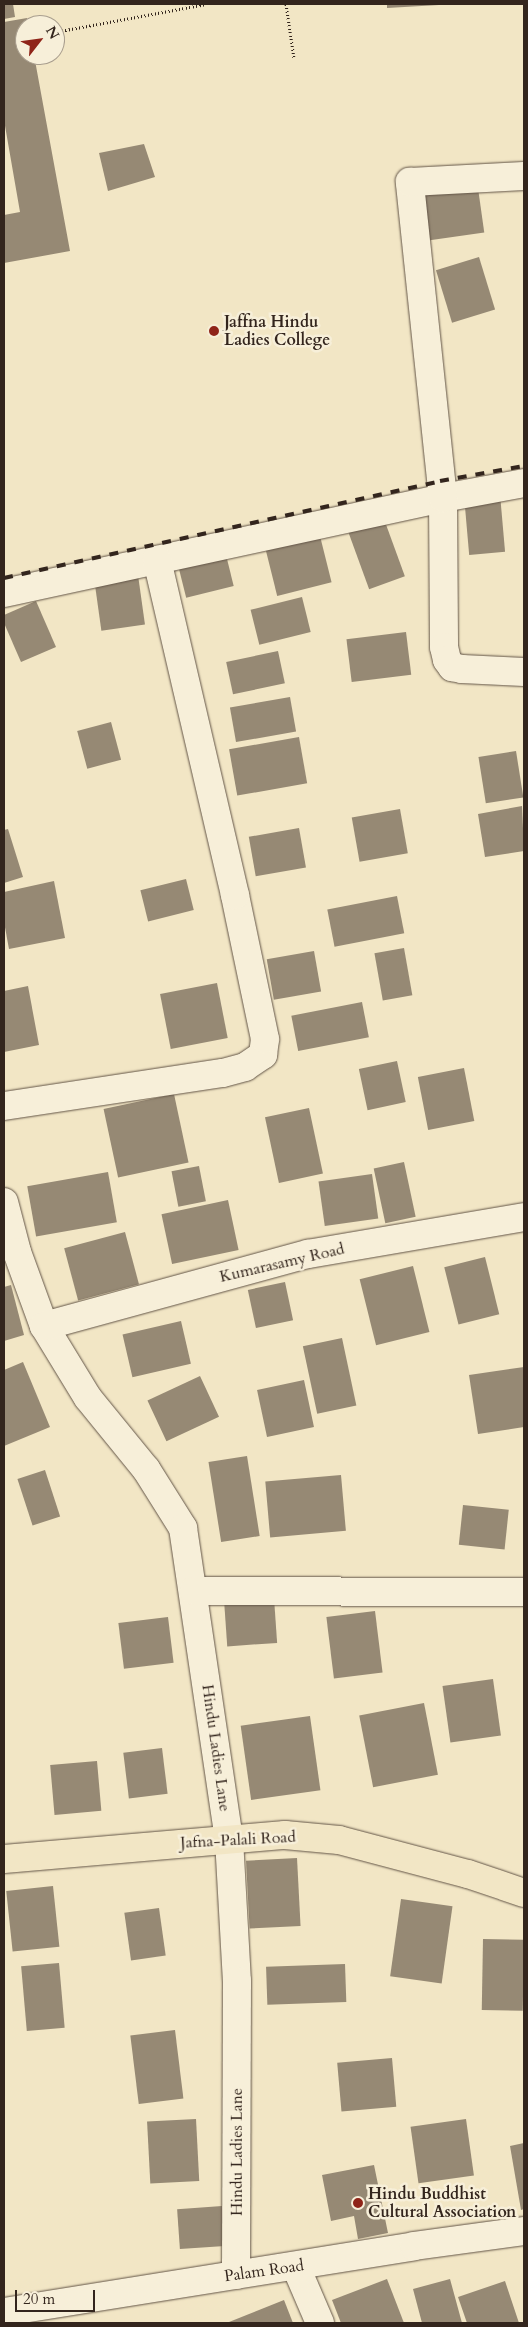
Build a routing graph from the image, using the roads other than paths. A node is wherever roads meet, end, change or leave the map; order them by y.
1 (524, 176) edge
2 (524, 483) edge
3 (443, 498) junction
4 (157, 560) junction
5 (4, 593) edge
6 (524, 672) edge
7 (4, 1106) edge
8 (4, 1202) edge
9 (524, 1217) edge
10 (44, 1326) junction
11 (194, 1591) junction
12 (524, 1592) edge
13 (229, 1839) junction
14 (4, 1859) edge
15 (524, 1893) edge
16 (524, 2231) edge
17 (296, 2267) junction
18 (236, 2275) junction
19 (4, 2312) edge
20 (40, 2315) edge
21 (320, 2323) edge

1 - 3 street
2 - 3 street
3 - 4 street
3 - 6 street
4 - 5 street
4 - 7 street
8 - 10 street, Hindu Ladies Lane
9 - 10 street, Kumarasamy Road
10 - 11 street, Hindu Ladies Lane
11 - 12 street
11 - 13 street, Hindu Ladies Lane
13 - 14 main road, Jafna-Palali Road
13 - 15 main road, Jafna-Palali Road
13 - 18 street, Hindu Ladies Lane
16 - 17 street, Palam Road
17 - 18 street, Palam Road
17 - 21 street
18 - 20 street, Palam Road
19 - 20 street, Palam Road

